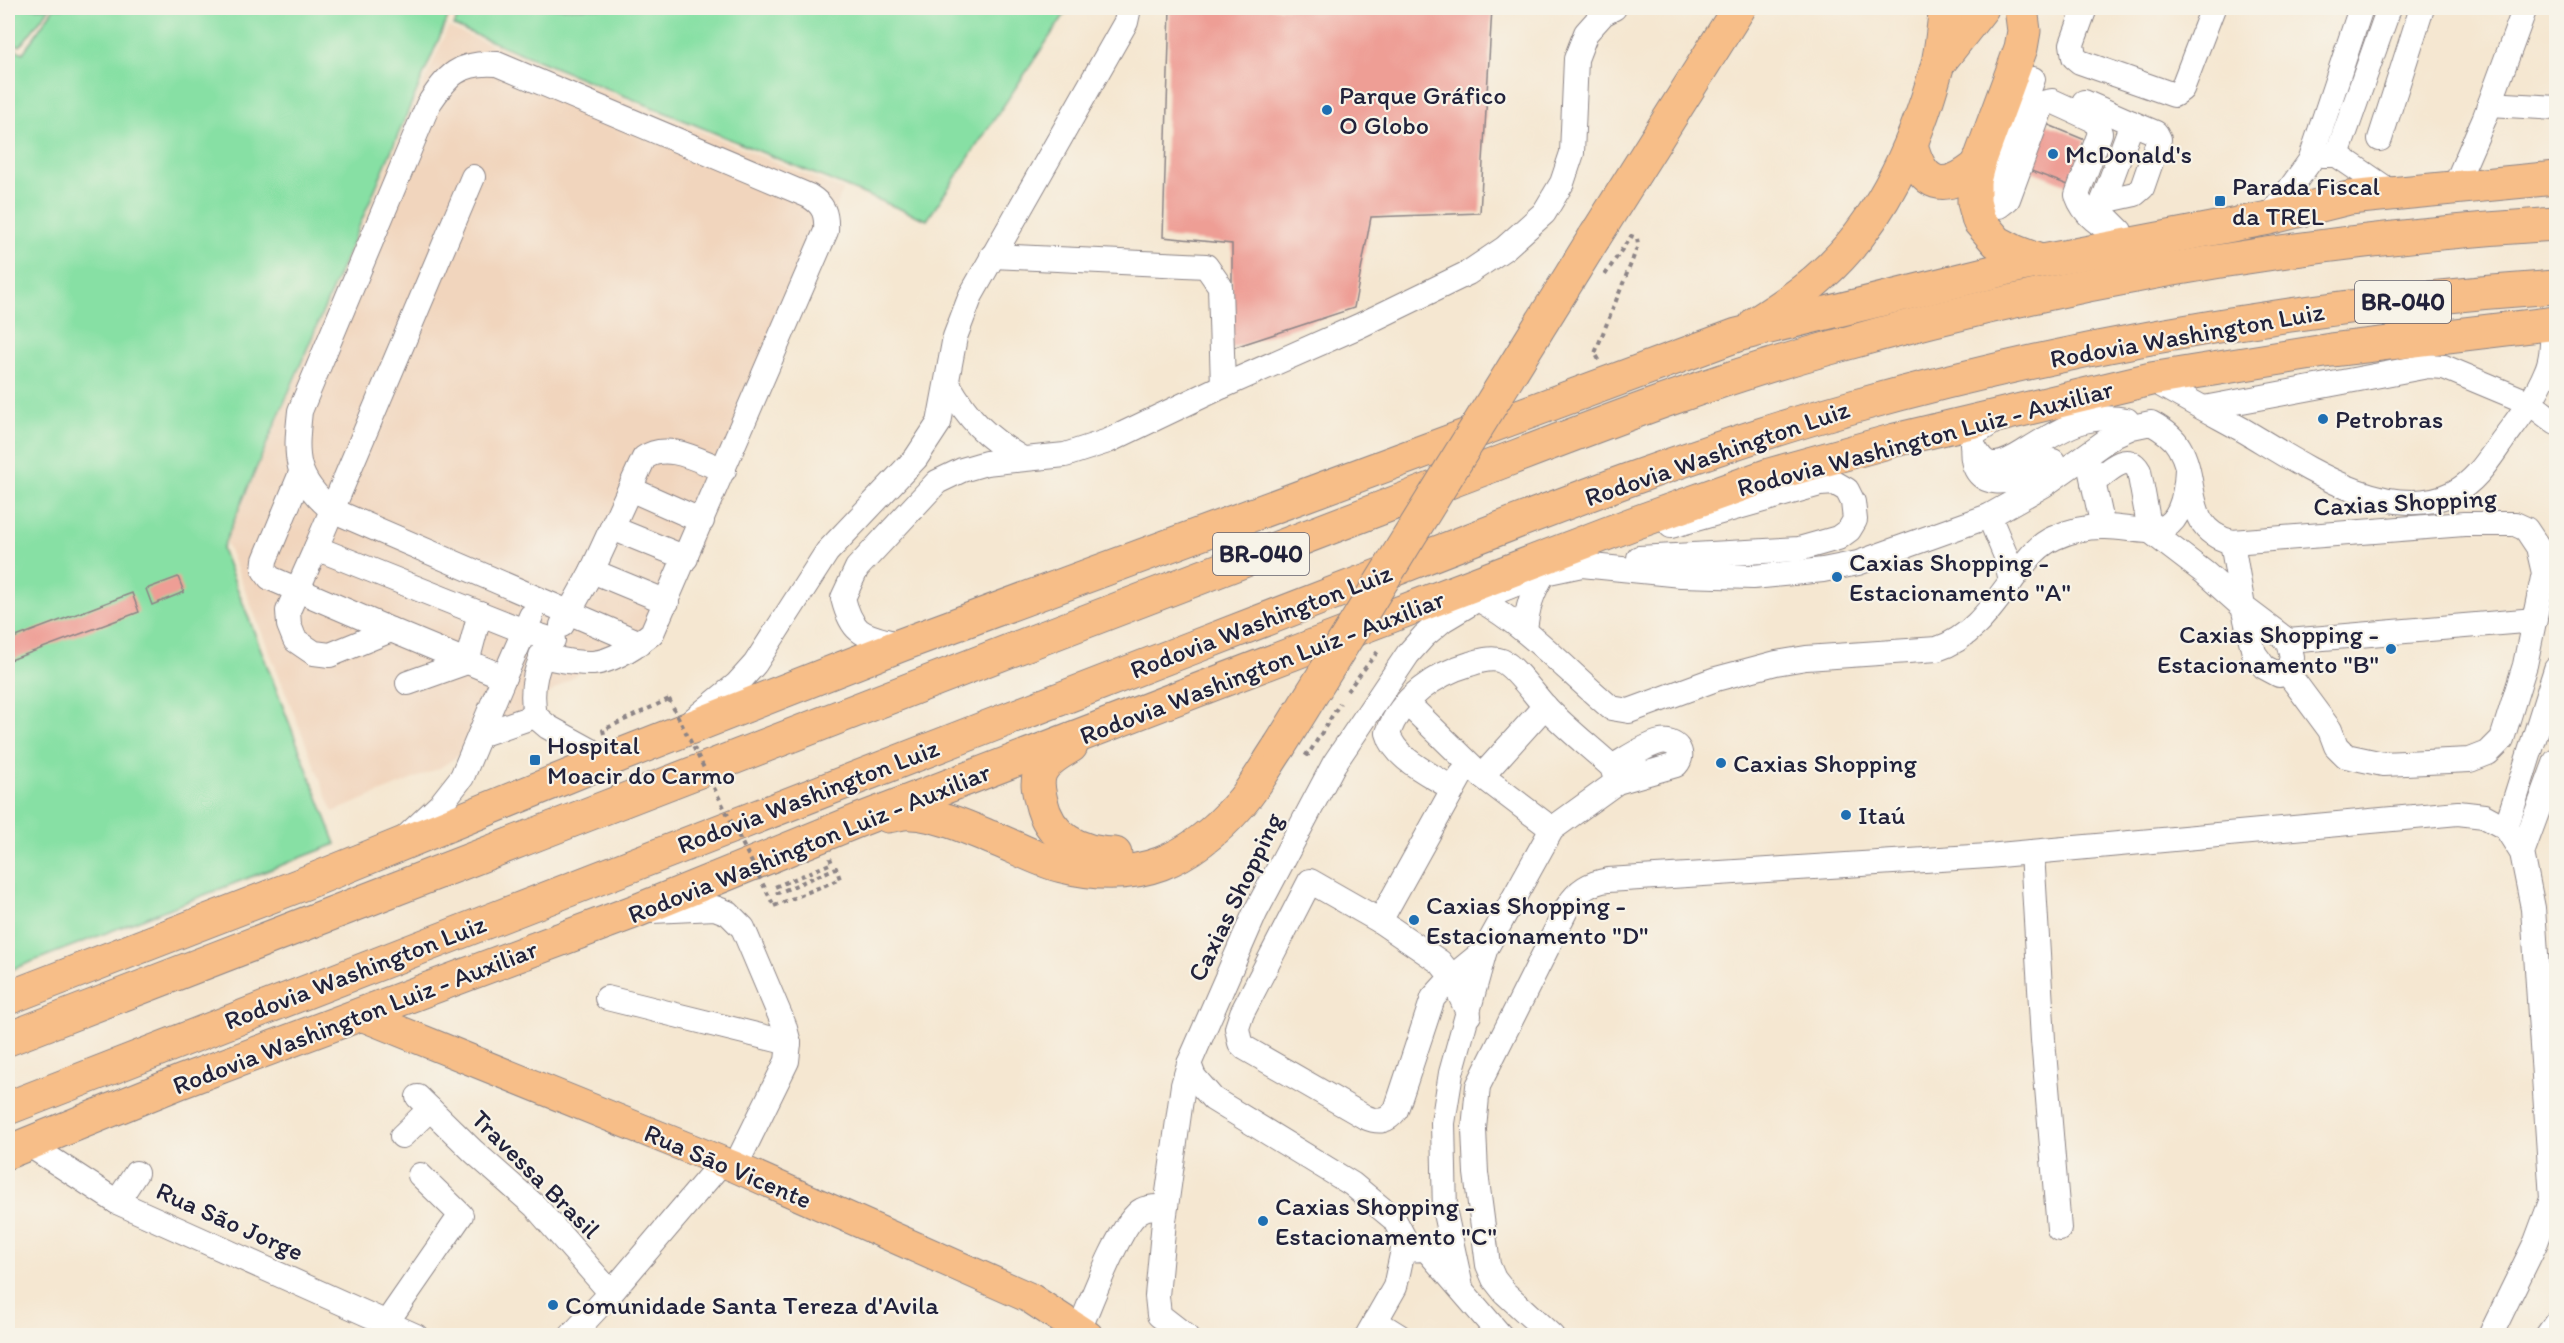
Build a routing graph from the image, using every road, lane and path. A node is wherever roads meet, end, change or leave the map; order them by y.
1 (1129, 8) edge
2 (1614, 8) edge
3 (1717, 8) edge
4 (1738, 8) edge
5 (1946, 8) edge
6 (1982, 8) edge
7 (2085, 8) edge
8 (2213, 8) edge
9 (2361, 8) edge
10 (2389, 8) edge
11 (2422, 8) edge
12 (2525, 8) edge
13 (2027, 15) edge
14 (1937, 65) junction
15 (2023, 74) junction
16 (2490, 104) junction
17 (2556, 108) edge
18 (2132, 123) junction
19 (2380, 139) dead end
20 (1911, 144) junction
21 (2337, 154) junction
22 (2310, 161) junction
23 (1978, 165) junction
24 (473, 177) dead end
25 (2556, 178) edge
26 (2455, 186) junction
27 (2394, 194) junction
28 (2103, 201) junction
29 (2269, 218) junction
30 (2556, 224) edge
31 (1584, 237) junction
32 (2132, 243) junction
33 (992, 256) junction
34 (2040, 261) junction
35 (1598, 285) dead end
36 (2556, 287) edge
37 (2250, 322) junction
38 (2555, 323) edge
39 (1737, 335) junction
40 (2151, 379) junction
41 (1611, 382) junction
42 (948, 384) junction
43 (1223, 386) junction
44 (2530, 403) junction
45 (2204, 408) junction
46 (2021, 410) junction
47 (2151, 423) junction
48 (2556, 423) edge
49 (2087, 454) junction
50 (1020, 458) junction
51 (2187, 469) junction
52 (724, 470) junction
53 (301, 473) junction
54 (1769, 475) junction
55 (2093, 483) junction
56 (630, 489) junction
57 (332, 510) junction
58 (1989, 516) junction
59 (702, 520) junction
60 (2103, 527) junction
61 (612, 528) junction
62 (2150, 531) junction
63 (2232, 542) junction
64 (316, 548) junction
65 (827, 552) junction
66 (686, 558) junction
67 (1608, 563) junction
68 (857, 568) junction
69 (592, 571) junction
70 (1510, 572) junction
71 (1544, 573) junction
72 (2011, 581) junction
73 (297, 589) junction
74 (538, 599) junction
75 (1478, 599) junction
76 (667, 602) junction
77 (2242, 607) junction
78 (480, 613) junction
79 (569, 613) junction
80 (2535, 620) junction
81 (391, 630) junction
82 (524, 631) junction
83 (1525, 631) junction
84 (2288, 641) junction
85 (640, 643) junction
86 (901, 645) junction
87 (1382, 646) dead end
88 (547, 648) junction
89 (467, 662) junction
90 (2556, 669) edge
91 (2287, 672) junction
92 (504, 677) junction
93 (408, 683) dead end
94 (669, 699) dead end
95 (1407, 702) junction
96 (1545, 706) junction
97 (535, 716) junction
98 (1101, 729) junction
99 (480, 735) junction
100 (673, 736) junction
101 (1282, 748) junction
102 (608, 760) junction
103 (2556, 761) edge
104 (1475, 769) junction
105 (1453, 789) junction
106 (857, 821) junction
107 (2506, 828) junction
108 (1552, 829) junction
109 (821, 835) junction
110 (395, 848) junction
111 (2032, 852) junction
112 (2522, 853) junction
113 (426, 876) junction
114 (636, 911) junction
115 (1380, 921) junction
116 (1485, 950) junction
117 (1452, 977) junction
118 (8, 998) edge
119 (607, 998) dead end
120 (360, 1015) junction
121 (1469, 1015) junction
122 (8, 1039) edge
123 (789, 1042) junction
124 (1189, 1064) junction
125 (1213, 1099) junction
126 (8, 1107) edge
127 (1179, 1115) junction
128 (402, 1136) dead end
129 (18, 1148) edge
130 (728, 1164) junction
131 (136, 1173) dead end
132 (420, 1175) dead end
133 (117, 1202) junction
134 (1165, 1207) junction
135 (1448, 1222) junction
136 (2059, 1229) dead end
137 (1411, 1245) junction
138 (1461, 1287) junction
139 (611, 1293) junction
140 (387, 1322) junction
141 (2556, 1323) edge
142 (1371, 1328) edge
143 (1170, 1329) edge
144 (1084, 1332) edge
145 (416, 1335) edge
146 (571, 1335) edge
147 (1399, 1335) edge
148 (1501, 1335) edge
149 (1552, 1335) edge
150 (2490, 1335) edge
151 (2547, 1335) edge

1 - 33 street
2 - 43 street
3 - 31 highway
4 - 31 highway
5 - 14 highway
6 - 14 highway
7 - 8 street
9 - 22 street
10 - 21 street
11 - 19 street
12 - 16 street
13 - 15 highway
14 - 20 highway
15 - 18 street
15 - 23 highway
15 - 32 street
16 - 17 street
16 - 26 street
18 - 28 street
18 - 28 street
20 - 23 highway
20 - 39 highway
21 - 22 street
21 - 27 street
22 - 29 street
23 - 34 highway
24 - 57 street
25 - 26 highway
26 - 27 highway
27 - 29 highway
28 - 32 street
29 - 32 highway
30 - 113 highway, BR-040
31 - 101 highway
32 - 34 highway
33 - 42 street
33 - 43 street
34 - 39 highway
35 - 41 path
36 - 37 highway, Rodovia Washington Luiz / BR-040
37 - 54 highway
37 - 126 highway, Rodovia Washington Luiz / BR-040
38 - 40 highway, Rodovia Washington Luiz - Auxiliar
38 - 44 street
39 - 41 highway
40 - 45 street
40 - 46 highway, Rodovia Washington Luiz - Auxiliar
41 - 86 highway
42 - 50 street
42 - 65 street
43 - 50 street
44 - 45 street
44 - 45 street
44 - 48 street
46 - 47 street
46 - 54 highway, Rodovia Washington Luiz - Auxiliar
47 - 49 street, Caxias Shopping
47 - 51 street
49 - 55 street
49 - 58 street, Caxias Shopping
50 - 68 street
51 - 62 street
51 - 63 street
52 - 53 street
52 - 56 street
52 - 59 street
53 - 57 street
53 - 73 street
54 - 70 highway, Rodovia Washington Luiz - Auxiliar
55 - 60 street
55 - 62 street
56 - 59 street
56 - 61 street
57 - 64 street
57 - 74 street
58 - 67 street, Caxias Shopping
58 - 72 street
59 - 66 street
60 - 62 street
60 - 72 street
61 - 66 street
61 - 69 street
62 - 77 street
63 - 77 street
63 - 80 street, Caxias Shopping
64 - 73 street
64 - 78 street
65 - 68 street
65 - 100 street
66 - 76 street
67 - 70 street, Caxias Shopping
67 - 71 street, Caxias Shopping
68 - 86 street
69 - 76 street
69 - 79 street
70 - 98 highway, Rodovia Washington Luiz - Auxiliar
71 - 75 street, Caxias Shopping
71 - 83 street
72 - 83 street
73 - 81 street
73 - 81 street
74 - 79 street
74 - 82 street
75 - 83 street
75 - 124 street, Caxias Shopping
76 - 85 street
77 - 84 street
77 - 91 street
78 - 82 street
78 - 89 street
79 - 85 street
79 - 88 street
80 - 84 street
80 - 91 street, Caxias Shopping
81 - 89 street
82 - 88 street
82 - 92 street
84 - 91 street
85 - 88 street
86 - 100 highway
87 - 101 path
88 - 97 street
89 - 92 street
89 - 93 street
90 - 107 street
92 - 99 street
94 - 109 path, bridge
95 - 96 street
95 - 104 street
95 - 105 street
96 - 104 street
96 - 108 street
97 - 99 street
97 - 102 street
98 - 101 highway
98 - 106 highway, Rodovia Washington Luiz - Auxiliar
99 - 110 street
100 - 102 highway
100 - 113 highway
101 - 106 highway
102 - 110 highway
103 - 112 street
104 - 105 street
104 - 108 street
105 - 115 street
106 - 109 highway, Rodovia Washington Luiz - Auxiliar
107 - 111 street
107 - 112 street
108 - 116 street
109 - 114 highway, Rodovia Washington Luiz - Auxiliar
110 - 118 highway
111 - 136 street
111 - 149 street
112 - 150 street
113 - 122 highway, BR-040
114 - 120 highway, Rodovia Washington Luiz - Auxiliar
114 - 123 street
115 - 117 street
115 - 117 street
116 - 117 street
116 - 121 street
117 - 121 street
119 - 123 street
120 - 129 highway, Rodovia Washington Luiz - Auxiliar
120 - 130 main road, Rua Sāo Vicente
121 - 135 street
123 - 130 street
124 - 125 street
124 - 127 street, Caxias Shopping
125 - 127 street
125 - 137 street
127 - 134 street, Caxias Shopping
128 - 139 street, Travessa Brasil
129 - 133 street, Rua São Jorge
130 - 139 street
130 - 144 main road, Rua Sāo Vicente
131 - 133 street
132 - 140 street
133 - 140 street, Rua São Jorge
134 - 143 street, Caxias Shopping
134 - 144 street
135 - 137 street
135 - 138 street
137 - 138 street
137 - 142 street
138 - 148 street
139 - 146 street
140 - 145 street, Rua São Jorge
141 - 151 street
142 - 147 street

